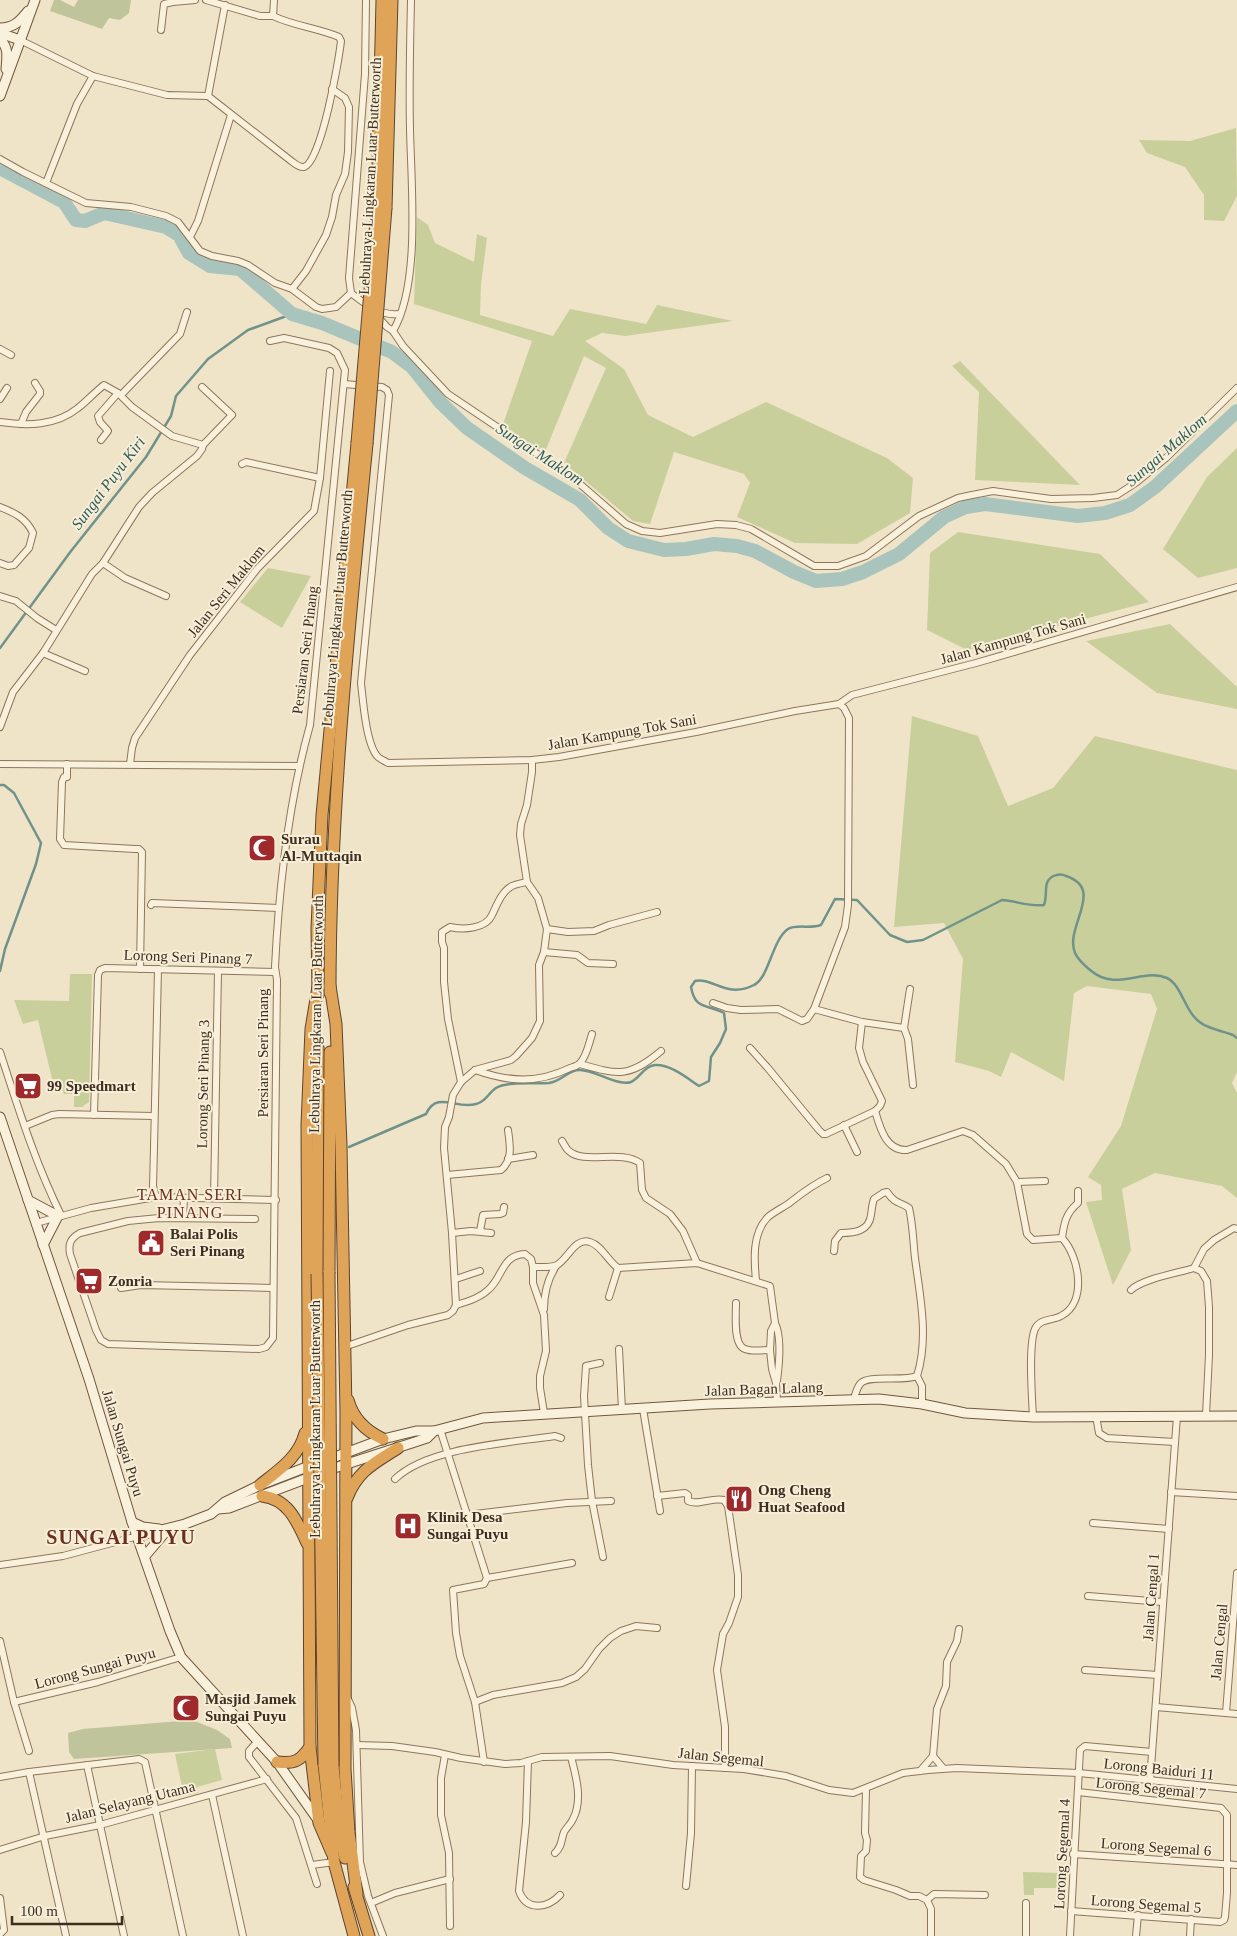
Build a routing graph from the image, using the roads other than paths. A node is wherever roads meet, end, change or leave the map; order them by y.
1 (195, 0) edge
2 (206, 0) edge
3 (274, 0) edge
4 (366, 0) edge
5 (382, 0) edge
6 (392, 0) edge
7 (411, 0) edge
8 (34, 2) edge
9 (224, 5) junction
10 (273, 16) junction
11 (0, 28) edge
12 (161, 30) dead end
13 (0, 33) edge
14 (0, 39) edge
15 (20, 40) junction
16 (93, 76) junction
17 (4, 84) junction
18 (332, 89) junction
19 (0, 96) edge
20 (208, 96) junction
21 (231, 115) junction
22 (0, 159) edge
23 (46, 183) junction
24 (382, 208) junction
25 (190, 237) junction
26 (292, 289) junction
27 (351, 293) junction
28 (373, 310) junction
29 (187, 312) dead end
30 (400, 314) junction
31 (393, 330) junction
32 (270, 341) dead end
33 (0, 349) edge
34 (11, 355) dead end
35 (330, 371) dead end
36 (35, 383) dead end
37 (344, 384) junction
38 (202, 387) dead end
39 (7, 388) dead end
40 (1237, 388) edge
41 (120, 394) junction
42 (0, 400) edge
43 (0, 422) edge
44 (21, 424) junction
45 (101, 440) dead end
46 (362, 444) junction
47 (203, 445) junction
48 (242, 464) dead end
49 (320, 478) junction
50 (0, 507) edge
51 (0, 563) edge
52 (103, 563) junction
53 (1237, 587) edge
54 (0, 596) edge
55 (166, 596) dead end
56 (56, 630) junction
57 (43, 653) junction
58 (85, 671) dead end
59 (839, 704) junction
60 (0, 728) edge
61 (532, 760) junction
62 (0, 764) edge
63 (67, 764) junction
64 (130, 764) junction
65 (298, 766) junction
66 (527, 882) junction
67 (151, 905) dead end
68 (279, 908) junction
69 (657, 912) dead end
70 (547, 929) junction
71 (544, 952) junction
72 (614, 964) dead end
73 (140, 969) junction
74 (158, 969) junction
75 (218, 970) junction
76 (275, 972) junction
77 (330, 986) junction
78 (318, 987) junction
79 (910, 989) dead end
80 (713, 1002) dead end
81 (814, 1009) junction
82 (862, 1022) junction
83 (904, 1028) junction
84 (592, 1034) dead end
85 (750, 1048) dead end
86 (0, 1052) edge
87 (661, 1052) dead end
88 (580, 1064) junction
89 (475, 1070) junction
90 (461, 1082) junction
91 (913, 1085) dead end
92 (875, 1111) junction
93 (94, 1115) junction
94 (154, 1116) junction
95 (0, 1117) edge
96 (844, 1125) junction
97 (25, 1126) junction
98 (508, 1130) dead end
99 (562, 1141) dead end
100 (857, 1152) dead end
101 (533, 1155) dead end
102 (508, 1159) junction
103 (447, 1175) junction
104 (827, 1178) dead end
105 (1045, 1181) dead end
106 (1017, 1182) junction
107 (1078, 1190) dead end
108 (156, 1197) junction
109 (184, 1198) junction
110 (214, 1198) junction
111 (28, 1200) junction
112 (276, 1200) junction
113 (504, 1207) dead end
114 (59, 1215) junction
115 (183, 1218) junction
116 (255, 1219) dead end
117 (36, 1223) junction
118 (1237, 1229) edge
119 (480, 1231) junction
120 (452, 1233) junction
121 (491, 1233) dead end
122 (1062, 1238) junction
123 (43, 1245) junction
124 (834, 1251) dead end
125 (697, 1263) junction
126 (556, 1266) junction
127 (533, 1267) junction
128 (618, 1268) junction
129 (1194, 1268) junction
130 (480, 1271) dead end
131 (456, 1279) junction
132 (756, 1280) junction
133 (120, 1288) dead end
134 (274, 1288) junction
135 (1131, 1290) dead end
136 (609, 1297) dead end
137 (736, 1304) dead end
138 (456, 1305) junction
139 (544, 1316) junction
140 (775, 1323) junction
141 (344, 1347) junction
142 (619, 1350) dead end
143 (770, 1350) junction
144 (600, 1363) dead end
145 (917, 1376) junction
146 (776, 1383) junction
147 (345, 1389) junction
148 (854, 1399) junction
149 (777, 1402) junction
150 (922, 1404) junction
151 (643, 1409) junction
152 (622, 1410) junction
153 (346, 1411) junction
154 (308, 1412) junction
155 (585, 1412) junction
156 (544, 1413) junction
157 (1206, 1415) junction
158 (1096, 1416) junction
159 (1177, 1416) junction
160 (1237, 1416) edge
161 (1033, 1417) junction
162 (437, 1430) junction
163 (561, 1438) dead end
164 (383, 1439) junction
165 (1175, 1442) junction
166 (398, 1448) junction
167 (447, 1452) junction
168 (346, 1458) junction
169 (308, 1472) junction
170 (395, 1479) dead end
171 (261, 1490) junction
172 (1171, 1492) junction
173 (658, 1496) junction
174 (1237, 1496) edge
175 (592, 1501) junction
176 (611, 1501) dead end
177 (345, 1504) junction
178 (660, 1511) dead end
179 (467, 1516) junction
180 (345, 1517) junction
181 (308, 1521) junction
182 (132, 1522) junction
183 (1094, 1523) dead end
184 (1169, 1529) junction
185 (167, 1530) junction
186 (138, 1536) junction
187 (308, 1546) junction
188 (145, 1556) junction
189 (603, 1558) dead end
190 (572, 1563) dead end
191 (0, 1565) edge
192 (1237, 1573) edge
193 (486, 1578) junction
194 (1088, 1596) dead end
195 (1163, 1602) junction
196 (1235, 1626) edge
197 (657, 1628) dead end
198 (959, 1629) dead end
199 (0, 1641) edge
200 (181, 1657) junction
201 (1085, 1670) dead end
202 (1158, 1675) junction
203 (345, 1692) junction
204 (14, 1702) junction
205 (475, 1702) junction
206 (1156, 1707) junction
207 (1226, 1713) junction
208 (1237, 1714) edge
209 (258, 1741) junction
210 (357, 1745) junction
211 (310, 1747) junction
212 (29, 1751) dead end
213 (1152, 1752) junction
214 (445, 1755) junction
215 (933, 1756) junction
216 (571, 1757) junction
217 (528, 1761) junction
218 (277, 1762) junction
219 (484, 1762) junction
220 (87, 1765) junction
221 (328, 1766) junction
222 (692, 1766) junction
223 (725, 1768) junction
224 (943, 1768) junction
225 (920, 1771) junction
226 (29, 1772) junction
227 (1079, 1772) junction
228 (0, 1778) edge
229 (267, 1779) junction
230 (1150, 1781) junction
231 (866, 1789) junction
232 (1237, 1789) edge
233 (1078, 1792) junction
234 (212, 1795) junction
235 (156, 1810) junction
236 (319, 1822) junction
237 (100, 1825) junction
238 (45, 1836) junction
239 (0, 1850) edge
240 (555, 1853) dead end
241 (1073, 1854) junction
242 (333, 1858) junction
243 (1227, 1864) junction
244 (312, 1865) junction
245 (1237, 1865) edge
246 (450, 1878) junction
247 (317, 1884) dead end
248 (686, 1886) dead end
249 (356, 1894) junction
250 (560, 1895) dead end
251 (985, 1895) dead end
252 (0, 1898) edge
253 (927, 1900) junction
254 (371, 1903) junction
255 (1026, 1903) dead end
256 (1071, 1912) junction
257 (1138, 1915) junction
258 (1192, 1919) junction
259 (450, 1926) dead end
260 (2, 1932) edge
261 (66, 1936) edge
262 (124, 1936) edge
263 (183, 1936) edge
264 (243, 1936) edge
265 (354, 1936) edge
266 (368, 1936) edge
267 (384, 1936) edge
268 (932, 1936) edge
269 (1026, 1936) edge
270 (1070, 1936) edge
271 (1136, 1936) edge
272 (1190, 1936) edge

1 - 12 street
2 - 9 street
3 - 10 street
4 - 27 street
5 - 24 highway, Lebuhraya Lingkaran Luar Butterworth
6 - 24 highway, Lebuhraya Lingkaran Luar Butterworth
7 - 30 street
8 - 11 main road
8 - 15 main road
9 - 10 street
9 - 20 street
10 - 18 street
13 - 15 main road
14 - 17 main road
15 - 16 street
15 - 17 main road
16 - 20 street
16 - 23 street
17 - 19 main road
18 - 21 street
18 - 26 street
20 - 21 street
21 - 25 street
22 - 23 street
23 - 25 street
24 - 46 highway, Lebuhraya Lingkaran Luar Butterworth, bridge
25 - 26 street
26 - 27 street
27 - 28 street
28 - 30 street
28 - 31 street
29 - 41 street
30 - 31 street
31 - 40 street
32 - 37 street, Persiaran Seri Pinang
33 - 34 street
35 - 49 street, Jalan Seri Maklom
36 - 44 street
37 - 61 street, Jalan Kampung Tok Sani
37 - 65 street, Persiaran Seri Pinang
38 - 47 street
39 - 42 street
41 - 44 street
41 - 45 street
41 - 47 street
43 - 44 street
46 - 77 highway, Lebuhraya Lingkaran Luar Butterworth
46 - 78 highway, Lebuhraya Lingkaran Luar Butterworth
47 - 52 street
48 - 49 street
49 - 64 street, Jalan Seri Maklom
50 - 51 street
52 - 55 street
52 - 56 street
53 - 59 street, Jalan Kampung Tok Sani
54 - 56 street
56 - 57 street
57 - 58 street
57 - 60 street
59 - 61 street, Jalan Kampung Tok Sani
59 - 81 street
61 - 66 street
62 - 63 street
63 - 64 street
63 - 73 street
64 - 65 street
65 - 68 street, Persiaran Seri Pinang
66 - 70 street
66 - 90 street
67 - 68 street
68 - 76 street, Persiaran Seri Pinang
69 - 70 street
70 - 71 street
71 - 72 street
71 - 89 street
73 - 74 street, Lorong Seri Pinang 7
73 - 93 street, Lorong Seri Pinang 7
74 - 75 street, Lorong Seri Pinang 7
74 - 94 street
75 - 76 street, Lorong Seri Pinang 7
75 - 110 street, Lorong Seri Pinang 3
76 - 112 street, Persiaran Seri Pinang
77 - 141 highway
77 - 221 highway, Lebuhraya Lingkaran Luar Butterworth, bridge
78 - 154 highway
78 - 221 highway, Lebuhraya Lingkaran Luar Butterworth, bridge
79 - 83 street
80 - 81 street
81 - 82 street
82 - 83 street
82 - 92 street
83 - 91 street
84 - 88 street
85 - 96 street
86 - 97 street
87 - 88 street
88 - 89 street
89 - 90 street
90 - 103 street
92 - 96 street
92 - 106 street
93 - 94 street
93 - 97 street
94 - 108 street
95 - 111 main road, Jalan Sungai Puyu
96 - 100 street
97 - 114 street
98 - 102 street
99 - 125 street
101 - 102 street
102 - 103 street
103 - 120 street
104 - 132 street
105 - 106 street
106 - 122 street
107 - 122 street
108 - 109 street
108 - 114 street
109 - 110 street
109 - 115 street
110 - 112 street
111 - 114 main road
111 - 117 main road, Jalan Sungai Puyu
112 - 134 street, Persiaran Seri Pinang
113 - 119 street
114 - 117 street
114 - 123 main road
115 - 116 street
115 - 134 street, Persiaran Seri Pinang
117 - 123 main road, Jalan Sungai Puyu
118 - 129 street
119 - 120 street
119 - 121 street
120 - 131 street
122 - 161 street
123 - 182 main road, Jalan Sungai Puyu
124 - 145 street
125 - 128 street
125 - 132 street
126 - 127 street
126 - 128 street
126 - 139 street
127 - 138 street
127 - 139 street
128 - 136 street
129 - 135 street
129 - 157 street
130 - 131 street
131 - 138 street
132 - 140 street
133 - 134 street
137 - 143 street
138 - 141 street
139 - 156 street
140 - 143 street
140 - 146 street
141 - 147 highway
142 - 152 street
143 - 146 street
144 - 155 street
145 - 148 street
145 - 150 street
146 - 149 street
147 - 153 highway
147 - 164 highway
148 - 149 main road, Jalan Bagan Lalang
148 - 150 main road, Jalan Bagan Lalang
149 - 151 main road, Jalan Bagan Lalang
150 - 161 main road, Jalan Bagan Lalang
151 - 152 main road, Jalan Bagan Lalang
151 - 173 street
152 - 155 main road, Jalan Bagan Lalang
153 - 154 highway
153 - 168 highway
154 - 169 highway
154 - 171 highway
155 - 156 main road, Jalan Bagan Lalang
155 - 175 street
156 - 162 main road, Jalan Bagan Lalang
157 - 159 main road, Jalan Bagan Lalang
157 - 160 main road, Jalan Bagan Lalang
158 - 159 main road, Jalan Bagan Lalang
158 - 161 main road, Jalan Bagan Lalang
158 - 165 street
159 - 165 street, Jalan Cengal 1
162 - 164 main road, Jalan Bagan Lalang
162 - 166 main road, Jalan Bagan Lalang
162 - 167 street
163 - 167 street
164 - 168 main road, Jalan Bagan Lalang
165 - 172 street, Jalan Cengal 1
166 - 168 main road, Jalan Bagan Lalang
166 - 177 highway
167 - 170 street
167 - 179 street
168 - 169 main road, Jalan Bagan Lalang
168 - 177 highway
169 - 171 main road, Jalan Bagan Lalang
169 - 181 highway
171 - 185 main road, Jalan Bagan Lalang
171 - 187 highway
172 - 174 street
172 - 184 street, Jalan Cengal 1
173 - 178 street
173 - 223 street
175 - 176 street
175 - 179 street
175 - 189 street
177 - 180 highway
179 - 193 street
180 - 181 highway
180 - 203 highway
181 - 187 highway
182 - 185 main road
182 - 186 main road, Jalan Sungai Puyu
183 - 184 street
184 - 195 street, Jalan Cengal 1
185 - 186 main road, Jalan Bagan Lalang
185 - 188 main road
186 - 188 main road, Jalan Sungai Puyu
186 - 191 street
187 - 211 highway
188 - 200 main road, Jalan Sungai Puyu
190 - 193 street
192 - 196 street, Jalan Cengal
193 - 205 street
194 - 195 street
195 - 202 street, Jalan Cengal 1
196 - 207 street, Jalan Cengal
197 - 205 street
198 - 215 street
199 - 204 street
200 - 204 street, Lorong Sungai Puyu
200 - 209 main road, Jalan Sungai Puyu
201 - 202 street
202 - 206 street, Jalan Cengal 1
203 - 210 street
203 - 249 highway
204 - 212 street
205 - 219 street
206 - 207 street
206 - 213 street, Jalan Cengal 1
207 - 208 street
209 - 218 main road, Jalan Sungai Puyu
209 - 229 street
210 - 214 street, Jalan Segemal
210 - 254 street
211 - 218 highway
211 - 236 highway
213 - 227 street, Lorong Segemal 4
213 - 230 street, Jalan Cengal 1
214 - 219 street, Jalan Segemal
214 - 246 street
215 - 224 street
215 - 225 street
216 - 217 street, Jalan Segemal
216 - 222 street, Jalan Segemal
216 - 240 street
217 - 219 street, Jalan Segemal
217 - 250 street
218 - 236 main road, Jalan Sungai Puyu
220 - 226 street
220 - 235 street
220 - 237 street
221 - 242 highway, Lebuhraya Lingkaran Luar Butterworth
221 - 249 highway, Lebuhraya Lingkaran Luar Butterworth
222 - 223 street, Jalan Segemal
222 - 248 street
223 - 231 street, Jalan Segemal
224 - 225 street, Jalan Segemal
224 - 227 street, Jalan Segemal
225 - 231 street, Jalan Segemal
226 - 228 street
226 - 238 street
227 - 230 street, Lorong Baiduri 11
227 - 233 street, Lorong Segemal 4
229 - 234 street, Jalan Selayang Utama
229 - 244 street
230 - 232 street, Lorong Baiduri 11
231 - 253 street
233 - 241 street, Lorong Segemal 4
233 - 243 street, Lorong Segemal 7
234 - 235 street, Jalan Selayang Utama
234 - 264 street
235 - 237 street, Jalan Selayang Utama
235 - 263 street
236 - 242 highway
237 - 238 street, Jalan Selayang Utama
237 - 262 street
238 - 239 street, Jalan Selayang Utama
238 - 261 street
241 - 243 street, Lorong Segemal 6
241 - 256 street, Lorong Segemal 4
242 - 244 street
242 - 265 highway, Lebuhraya Lingkaran Luar Butterworth
243 - 245 street, Lorong Segemal 6
243 - 258 street, Lorong Segemal 5
244 - 247 street
246 - 254 street
246 - 259 street
249 - 266 highway, Lebuhraya Lingkaran Luar Butterworth
251 - 253 street
252 - 260 street
253 - 268 street
254 - 267 street
255 - 269 street
256 - 257 street, Lorong Segemal 5
256 - 270 street, Lorong Segemal 4
257 - 258 street, Lorong Segemal 5
257 - 271 street
258 - 272 street

